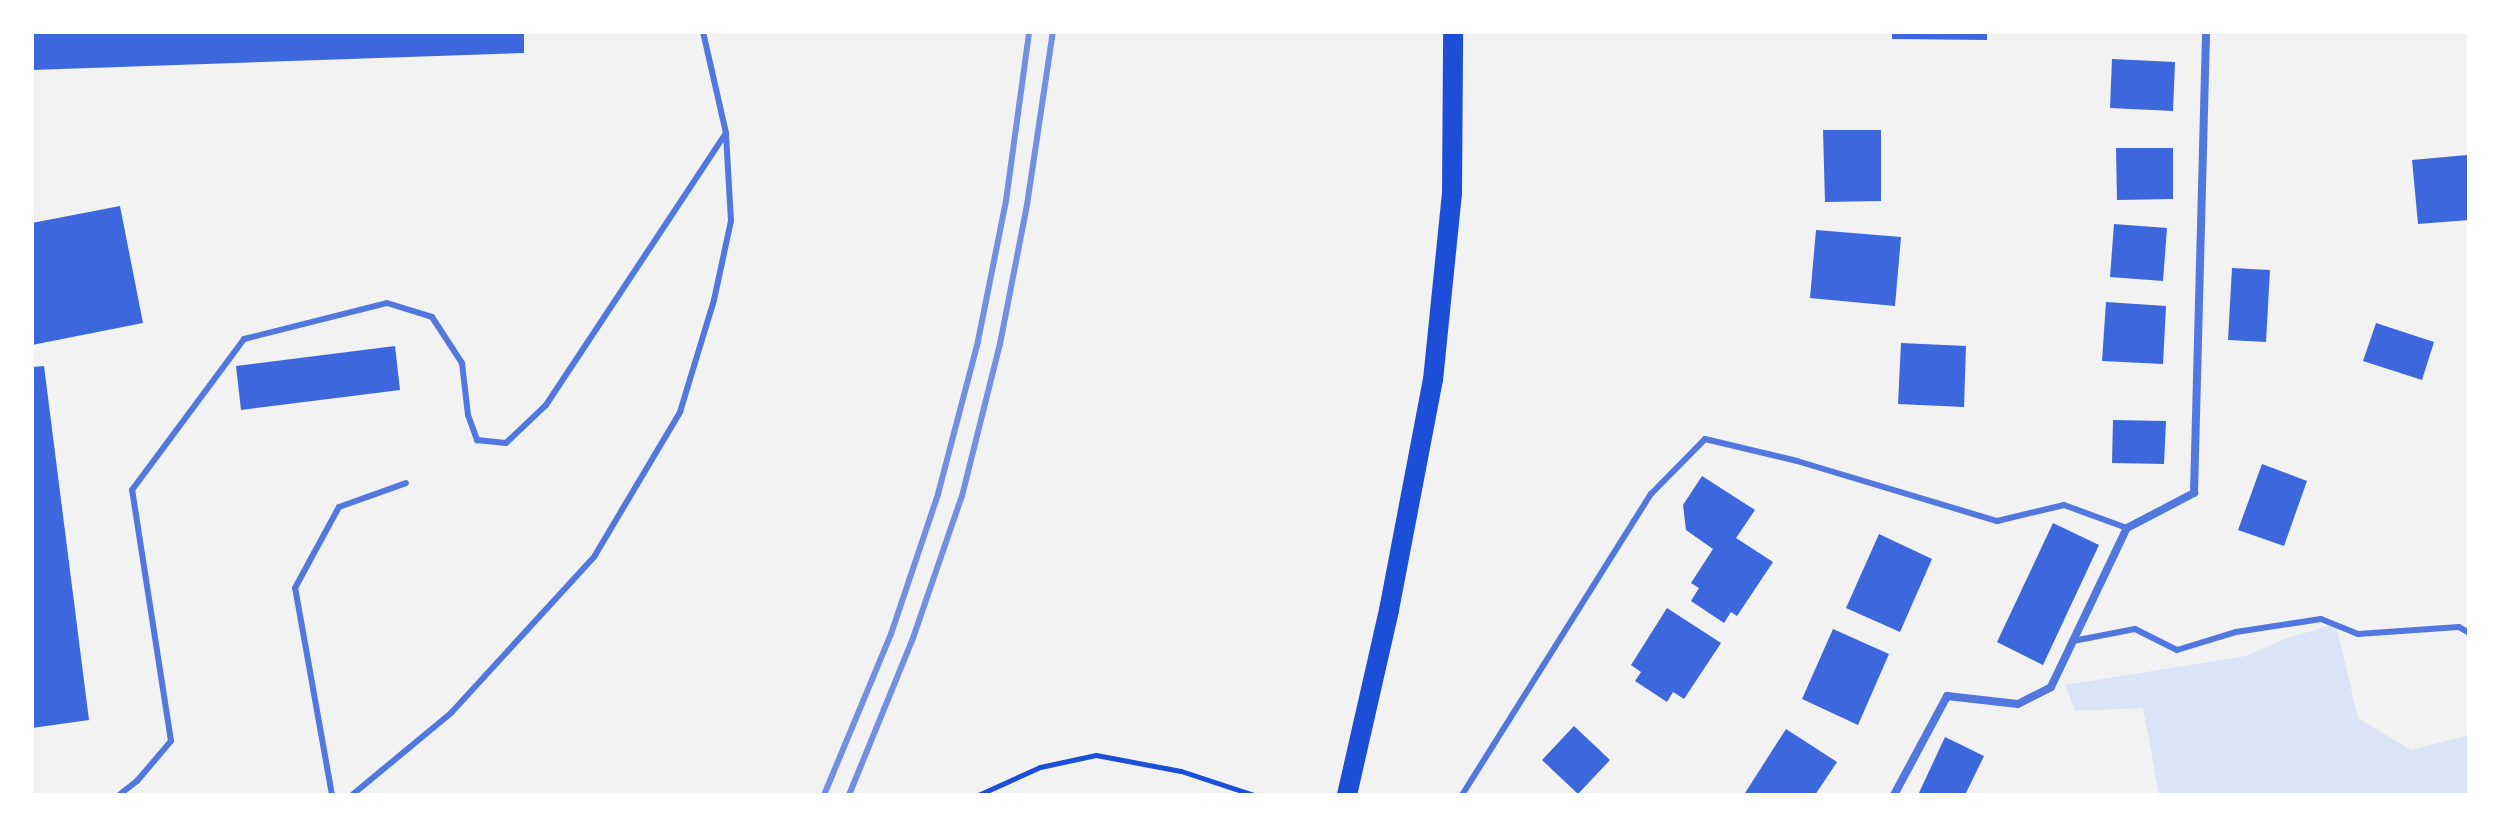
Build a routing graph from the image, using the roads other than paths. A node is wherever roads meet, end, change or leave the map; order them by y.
1 (703, 32) edge
2 (1453, 32) edge
3 (2206, 32) edge
4 (726, 133) junction
5 (406, 483) dead end
6 (2127, 528) junction
7 (2469, 633) edge
8 (2073, 641) junction
9 (119, 795) edge
10 (332, 795) edge
11 (352, 795) edge
12 (1347, 795) edge
13 (1462, 795) edge
14 (1894, 795) edge

1 - 4 lane
2 - 12 main road
3 - 6 street
4 - 9 lane
4 - 11 lane
5 - 10 lane
6 - 8 street
6 - 13 lane
7 - 8 lane
8 - 14 street

